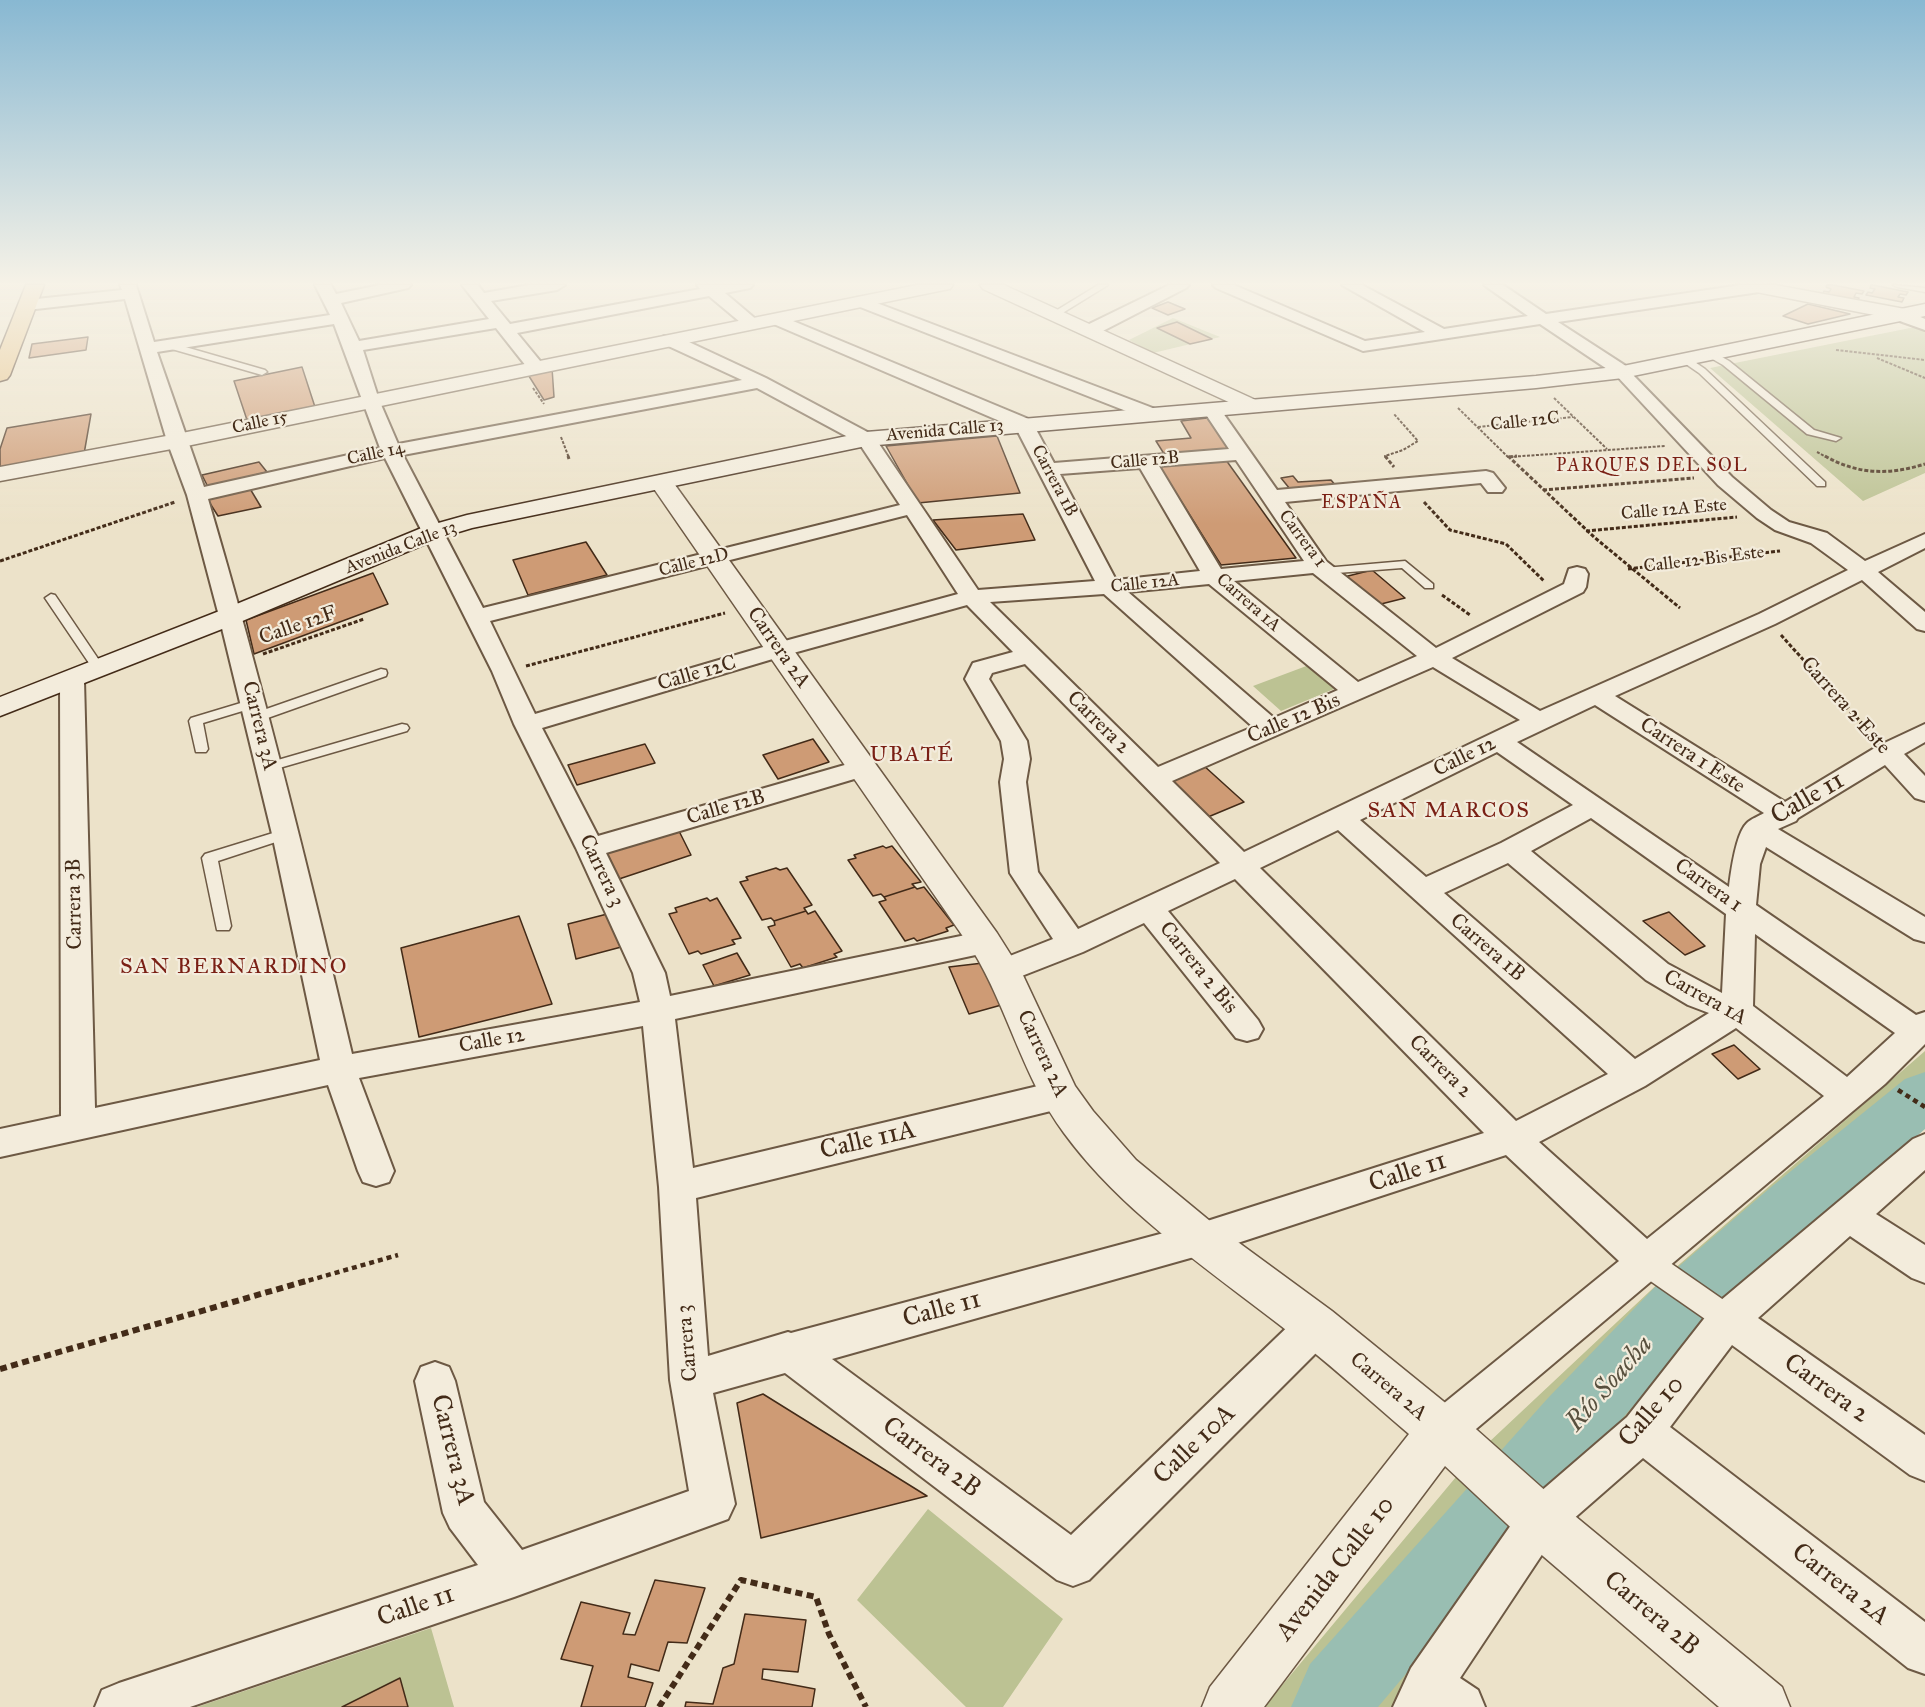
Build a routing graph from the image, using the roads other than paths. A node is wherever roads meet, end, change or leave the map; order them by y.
1 (162, 365) edge
2 (231, 365) edge
3 (359, 365) edge
4 (548, 365) edge
5 (723, 365) edge
6 (883, 365) edge
7 (1023, 365) edge
8 (1162, 365) edge
9 (1612, 365) edge
10 (1662, 365) edge
11 (1693, 365) edge
12 (1728, 365) edge
13 (536, 367) joint
14 (262, 372) dead end
15 (1623, 372) junction
16 (760, 382) junction
17 (370, 400) junction
18 (1252, 406) junction
19 (1212, 410) junction
20 (1150, 414) junction
21 (1024, 424) junction
22 (1836, 438) dead end
23 (866, 439) junction
24 (177, 441) junction
25 (391, 451) junction
26 (1241, 454) junction
27 (1146, 461) junction
28 (1048, 469) junction
29 (0, 474) edge
30 (662, 483) junction
31 (1821, 484) dead end
32 (1495, 488) dead end
33 (197, 495) junction
34 (1270, 497) junction
35 (912, 508) junction
36 (433, 532) junction
37 (1925, 540) edge
38 (714, 558) junction
39 (1321, 569) junction
40 (1864, 571) junction
41 (1577, 574) dead end
42 (1215, 577) junction
43 (1429, 586) road end
44 (1109, 587) junction
45 (972, 597) junction
46 (51, 598) dead end
47 (231, 616) junction
48 (476, 617) junction
49 (1925, 624) edge
50 (778, 650) junction
51 (1029, 655) junction
52 (1434, 658) junction
53 (99, 669) junction
54 (381, 673) dead end
55 (72, 680) junction
56 (1356, 693) junction
57 (1598, 696) junction
58 (0, 707) edge
59 (256, 710) junction
60 (1539, 721) junction
61 (527, 724) junction
62 (402, 728) dead end
63 (1270, 728) junction
64 (1925, 732) edge
65 (1498, 741) junction
66 (201, 749) dead end
67 (1887, 752) junction
68 (269, 767) junction
69 (862, 768) junction
70 (1154, 779) junction
71 (1925, 792) edge
72 (1593, 806) junction
73 (1786, 815) junction
74 (1341, 818) junction
75 (1757, 829) junction
76 (286, 834) junction
77 (590, 848) junction
78 (1511, 850) junction
79 (1239, 865) junction
80 (1422, 891) junction
81 (1149, 908) junction
82 (1741, 909) junction
83 (222, 926) dead end
84 (1925, 931) edge
85 (1072, 944) junction
86 (994, 957) junction
87 (658, 1011) junction
88 (1737, 1011) junction
89 (1921, 1028) edge
90 (1247, 1029) dead end
91 (339, 1069) junction
92 (1634, 1077) junction
93 (1059, 1095) junction
94 (1847, 1095) junction
95 (78, 1127) junction
96 (1512, 1139) junction
97 (0, 1143) edge
98 (1925, 1149) edge
99 (376, 1171) dead end
100 (677, 1187) junction
101 (1848, 1215) junction
102 (1201, 1239) junction
103 (1651, 1265) junction
104 (1925, 1266) edge
105 (1723, 1315) junction
106 (1316, 1326) junction
107 (789, 1352) junction
108 (690, 1380) junction
109 (435, 1381) dead end
110 (1642, 1431) junction
111 (1456, 1445) junction
112 (1925, 1460) edge
113 (712, 1504) joint
114 (1540, 1520) junction
115 (1074, 1564) joint
116 (514, 1575) junction
117 (1925, 1651) edge
118 (1435, 1700) edge
119 (119, 1707) edge
120 (1230, 1707) edge
121 (1762, 1707) edge

1 - 24 street, Carrera 3A
2 - 14 lane
3 - 17 street, Carrera 3
4 - 13 street, Calle 15
5 - 16 street, Carrera 2
6 - 21 street, Carrera 1B
7 - 20 street
8 - 18 street
9 - 15 street
10 - 15 street, Avenida Calle 13
11 - 31 lane
12 - 22 lane
13 - 17 street, Calle 15
15 - 18 street, Avenida Calle 13
15 - 40 street
16 - 23 street, Carrera 2
16 - 25 street, Calle 14
17 - 24 street, Calle 15
17 - 25 street, Carrera 3
18 - 19 street, Avenida Calle 13
19 - 20 street, Avenida Calle 13
19 - 26 street, Carrera 1
20 - 21 street, Avenida Calle 13
21 - 23 street, Avenida Calle 13
21 - 28 street, Carrera 1B
23 - 30 street, Avenida Calle 13
23 - 35 street, Carrera 2
24 - 29 street, Calle 15
24 - 33 street, Carrera 3A
25 - 33 street, Calle 14
25 - 36 street, Carrera 3
26 - 27 street, Calle 12B
26 - 34 street, Carrera 1
27 - 28 street, Calle 12B
27 - 42 street, Carrera 1A
28 - 44 street, Carrera 1B
30 - 36 street, Avenida Calle 13
30 - 38 street, Carrera 2A
32 - 34 street
33 - 47 street, Carrera 3A
34 - 39 street, Carrera 1
35 - 38 street, Calle 12D
35 - 45 street, Carrera 2
36 - 47 street, Avenida Calle 13
36 - 48 street, Carrera 3
37 - 40 street, Calle 12
38 - 48 street, Calle 12D
38 - 50 street, Carrera 2A
39 - 42 street, Calle 12A
39 - 43 lane
39 - 52 street, Carrera 1
40 - 49 street
40 - 57 street, Calle 12
41 - 52 street
42 - 44 street, Calle 12A
42 - 56 street, Carrera 1A
44 - 45 street, Calle 12A
44 - 63 street, Carrera 1B
45 - 50 street, Calle 12C
45 - 51 street, Carrera 2
46 - 53 lane
47 - 53 street, Avenida Calle 13
47 - 59 street, Carrera 3A
48 - 61 street, Carrera 3
50 - 61 street, Calle 12C
50 - 69 street, Carrera 2A
51 - 70 street, Carrera 2
51 - 85 street
52 - 56 street, Calle 12 Bis
52 - 60 street, Carrera 1
53 - 55 street, Avenida Calle 13
54 - 59 lane
55 - 58 street, Avenida Calle 13
55 - 95 street, Carrera 3B
56 - 63 street, Calle 12 Bis
57 - 60 street, Calle 12
57 - 73 street, Carrera 1 Este
59 - 66 lane
59 - 68 street, Carrera 3A
60 - 65 street, Calle 12
61 - 77 street, Carrera 3
62 - 68 lane
63 - 70 street, Calle 12 Bis
64 - 67 street, Calle 11
65 - 72 street, Carrera 1
65 - 74 street, Calle 12
67 - 71 street, Carrera 2 Este
67 - 73 street, Calle 11
68 - 76 street, Carrera 3A
69 - 77 street, Calle 12B
69 - 86 street, Carrera 2A
70 - 79 street, Carrera 2
72 - 78 street
72 - 82 street, Carrera 1
73 - 75 street, Calle 11
74 - 79 street, Calle 12
74 - 80 street, Carrera 1B
75 - 82 street, Calle 11
75 - 84 street
76 - 83 lane
76 - 91 street, Carrera 3A
77 - 87 street, Carrera 3
78 - 80 street
78 - 88 street, Carrera 1A
79 - 81 street, Calle 12
79 - 96 street, Carrera 2
80 - 92 street, Carrera 1B
81 - 85 street, Calle 12
81 - 90 street, Carrera 2 Bis
82 - 88 street, Calle 11
82 - 89 street, Carrera 1
85 - 86 street, Calle 12
86 - 87 street, Calle 12
86 - 93 street, Carrera 2A
87 - 91 street, Calle 12
87 - 100 street, Carrera 3
88 - 92 street, Calle 11
88 - 94 street, Carrera 1A
89 - 94 street
91 - 95 street, Calle 12
91 - 99 street, Carrera 3A
92 - 96 street, Calle 11
93 - 100 street, Calle 11A
93 - 102 street, Carrera 2A
94 - 103 street
95 - 97 street, Calle 12
96 - 102 street, Calle 11
96 - 103 street
98 - 101 street, Calle 10
100 - 108 street, Carrera 3
101 - 104 street
101 - 105 street, Calle 10
102 - 106 street, Carrera 2A
102 - 107 street, Calle 11
103 - 105 street
103 - 111 street
105 - 110 street, Calle 10
105 - 112 street, Carrera 2
106 - 111 street, Carrera 2A
106 - 115 street, Calle 10A
107 - 108 street, Calle 11
107 - 115 street, Carrera 2B
108 - 113 street, Carrera 3
109 - 116 street, Carrera 3A
110 - 114 street, Calle 10
110 - 117 street, Carrera 2A
111 - 114 street, Carrera 2A
111 - 120 street, Avenida Calle 10
113 - 116 street, Calle 11
114 - 118 street, Calle 10
114 - 121 street, Carrera 2B
116 - 119 street, Calle 11

